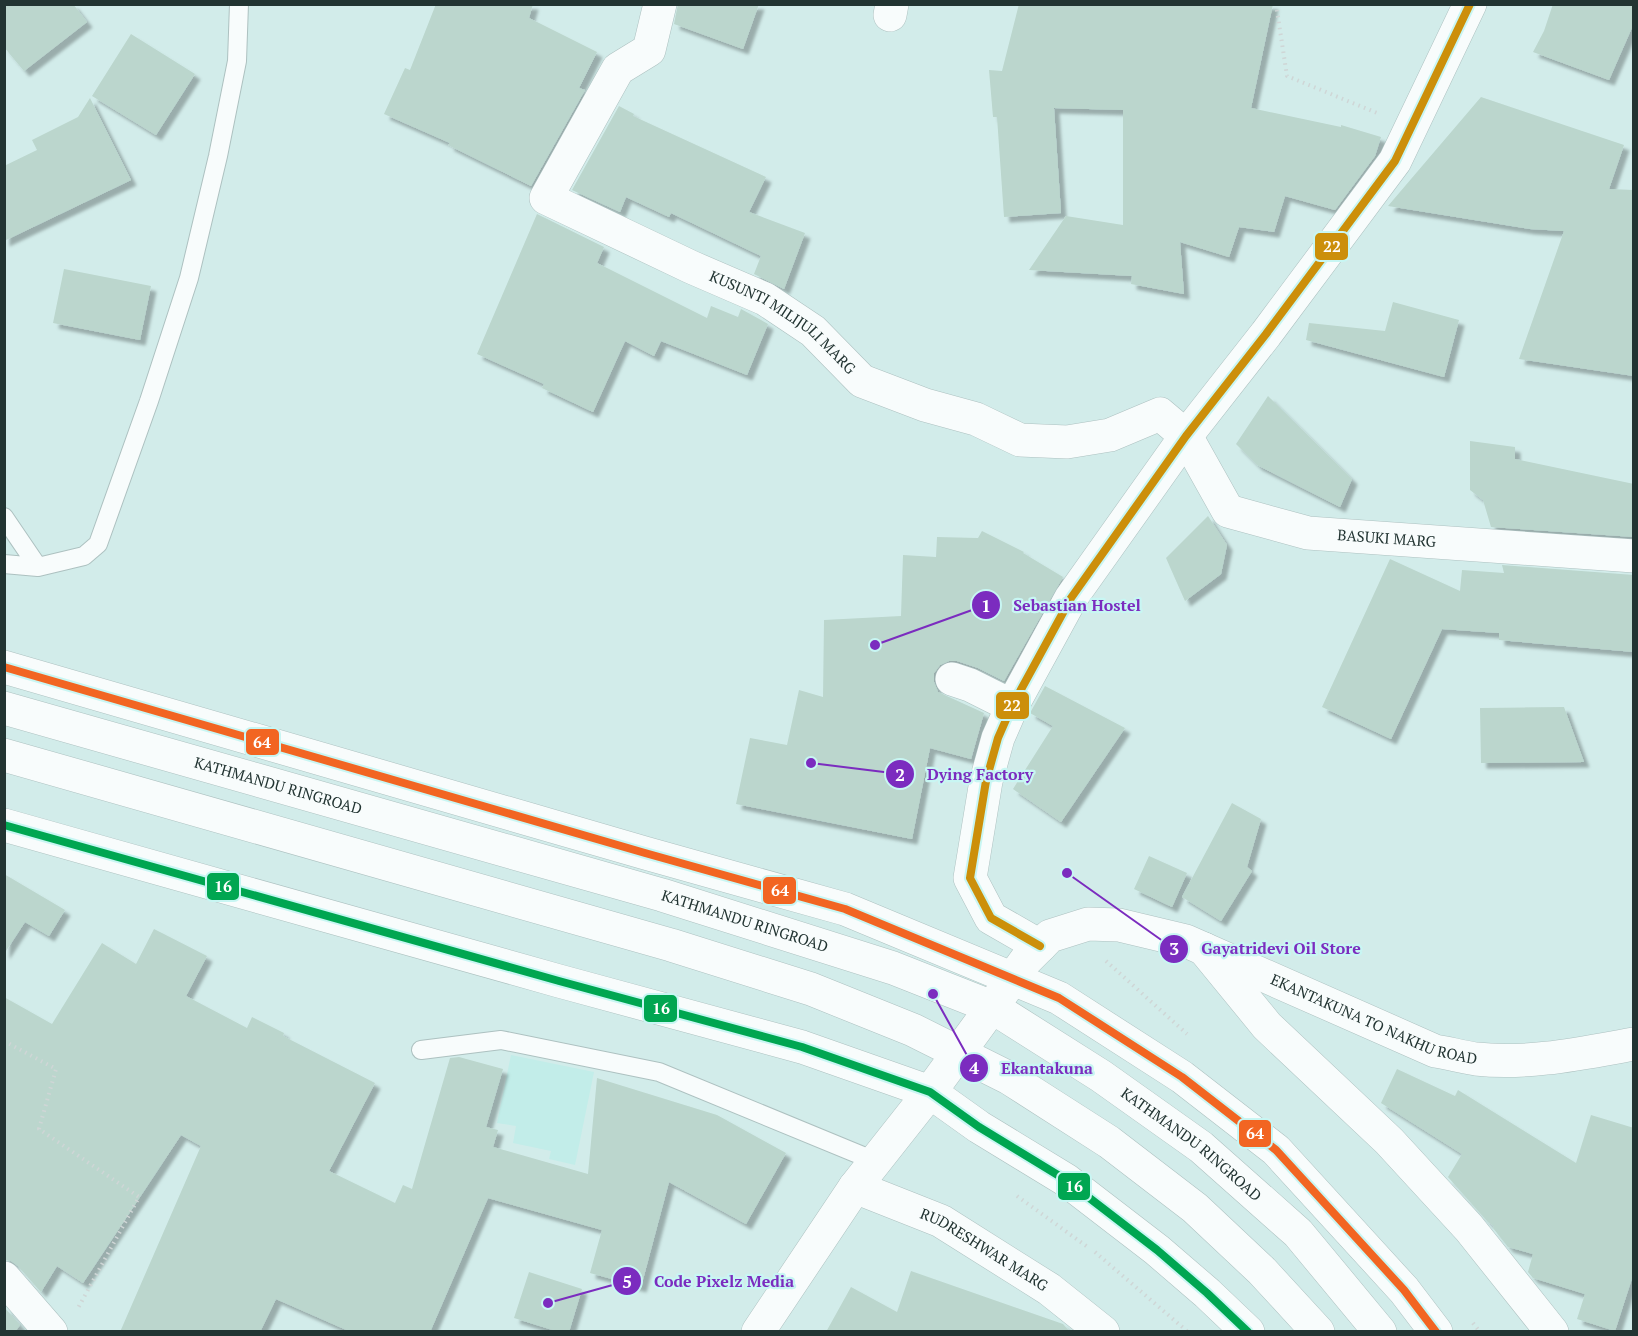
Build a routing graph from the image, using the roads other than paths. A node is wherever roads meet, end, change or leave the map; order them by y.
1 (239, 4) edge
2 (660, 4) edge
3 (1470, 4) edge
4 (1186, 436) junction
5 (4, 517) edge
6 (1634, 556) edge
7 (4, 564) edge
8 (38, 567) junction
9 (4, 667) edge
10 (952, 679) dead end
11 (1012, 706) junction
12 (4, 708) edge
13 (4, 755) edge
14 (4, 825) edge
15 (1204, 949) junction
16 (1027, 960) junction
17 (992, 1007) junction
18 (1634, 1044) edge
19 (421, 1050) dead end
20 (959, 1052) junction
21 (930, 1092) junction
22 (875, 1161) junction
23 (855, 1187) junction
24 (4, 1278) edge
25 (51, 1332) edge
26 (758, 1332) edge
27 (1103, 1332) edge
28 (1248, 1332) edge
29 (1318, 1332) edge
30 (1380, 1332) edge
31 (1436, 1332) edge
32 (1552, 1332) edge

1 - 8 lane
2 - 4 main road, KUSUNTI MILIJULI MARG
3 - 4 main road
4 - 6 main road, BASUKI MARG
4 - 11 main road
5 - 8 lane
7 - 8 lane
9 - 16 main road
10 - 11 main road
11 - 16 main road
12 - 17 main road, KATHMANDU RINGROAD
13 - 20 main road
14 - 21 main road
15 - 16 main road, EKANTAKUNA TO NAKHU ROAD
15 - 18 main road, EKANTAKUNA TO NAKHU ROAD
15 - 32 main road
16 - 17 main road
16 - 31 main road
17 - 20 main road
17 - 30 main road, KATHMANDU RINGROAD
19 - 22 lane
20 - 21 main road
20 - 29 main road
21 - 22 main road
21 - 28 main road
22 - 23 main road
23 - 26 main road
23 - 27 main road, RUDRESHWAR MARG
24 - 25 main road

